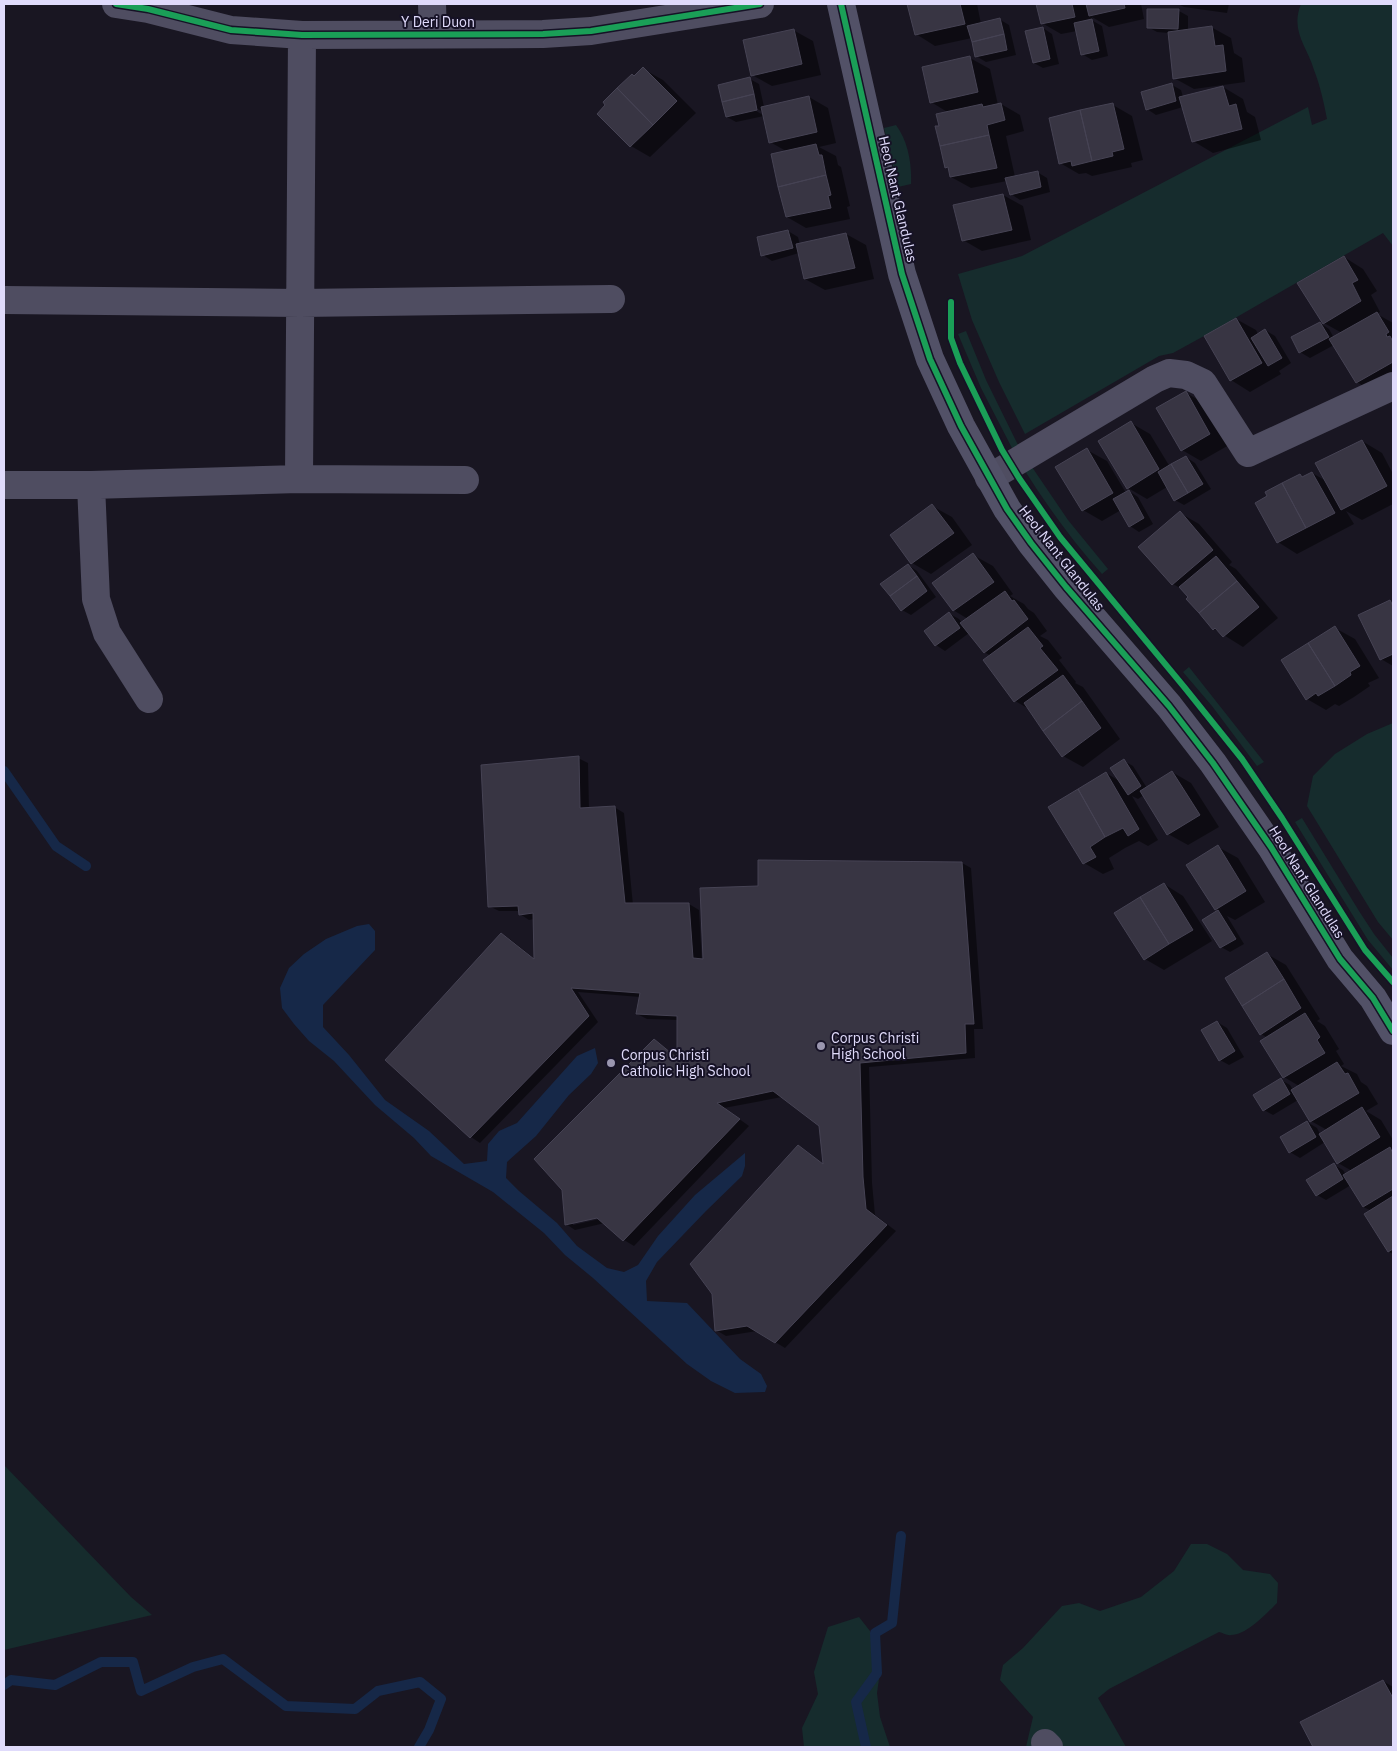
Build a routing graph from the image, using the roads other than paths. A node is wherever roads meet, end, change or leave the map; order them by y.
1 (116, 4) edge
2 (432, 4) edge
3 (760, 4) edge
4 (841, 4) edge
5 (433, 34) junction
6 (302, 35) junction
7 (611, 299) dead end
8 (4, 300) edge
9 (300, 303) junction
10 (1393, 386) edge
11 (989, 478) junction
12 (299, 479) junction
13 (465, 480) dead end
14 (4, 485) edge
15 (91, 485) junction
16 (149, 698) dead end
17 (1393, 1031) edge

1 - 6 street, Y Deri Duon
2 - 5 street
3 - 5 street, Y Deri Duon
4 - 11 street, Heol Nant Glandulas
5 - 6 street, Y Deri Duon
6 - 9 street
7 - 9 street
8 - 9 street
9 - 12 street
10 - 11 street
11 - 17 street, Heol Nant Glandulas
12 - 13 street
12 - 15 street
14 - 15 street
15 - 16 street

